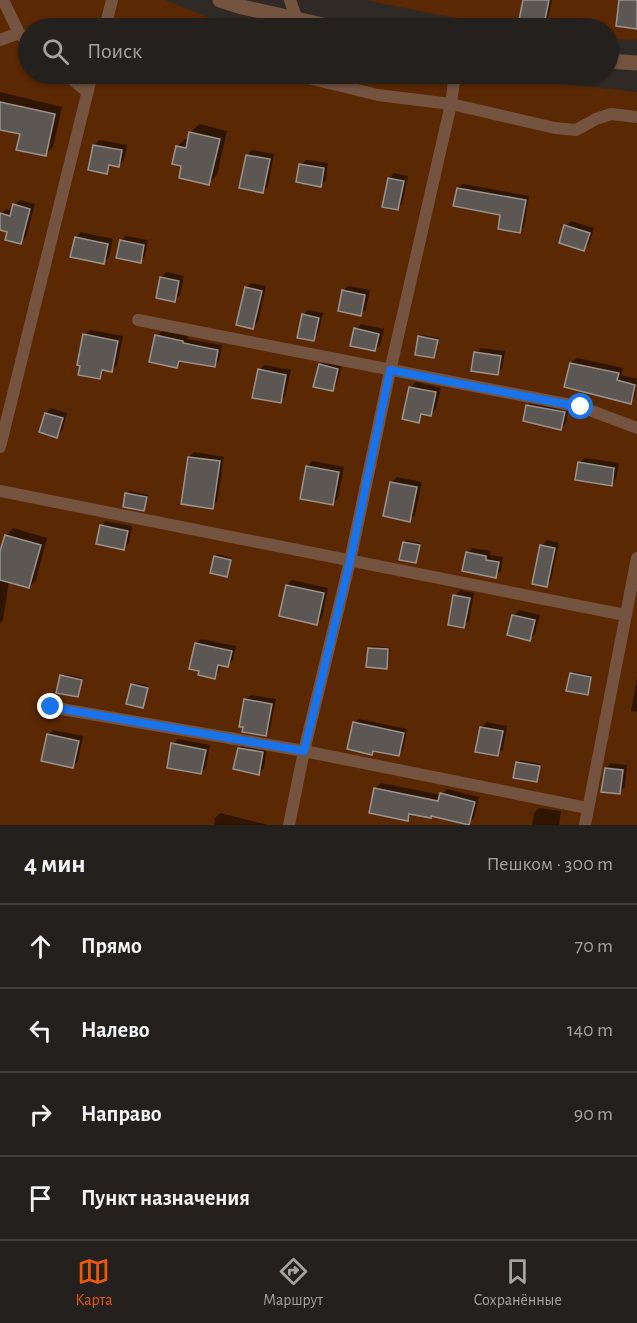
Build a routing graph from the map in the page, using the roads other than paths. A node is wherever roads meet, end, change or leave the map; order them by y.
1 (3, 0) edge
2 (112, 0) edge
3 (220, 0) edge
4 (290, 0) edge
5 (108, 18) edge
6 (288, 18) edge
7 (296, 18) edge
8 (18, 26) edge
9 (18, 38) edge
10 (0, 40) edge
11 (619, 62) edge
12 (637, 63) edge
13 (78, 84) edge
14 (89, 84) edge
15 (333, 84) edge
16 (454, 84) edge
17 (87, 92) junction
18 (451, 104) junction
19 (637, 117) edge
20 (138, 320) dead end
21 (390, 370) junction
22 (637, 428) edge
23 (0, 447) edge
24 (0, 491) edge
25 (637, 558) edge
26 (350, 561) junction
27 (635, 581) edge
28 (625, 615) junction
29 (51, 707) dead end
30 (304, 751) junction
31 (587, 808) junction
32 (289, 825) edge
33 (585, 825) edge

1 - 8 lane
2 - 5 lane
3 - 6 street
4 - 7 lane
9 - 10 lane
11 - 12 street
13 - 17 lane
14 - 17 lane
15 - 18 lane
16 - 18 lane
17 - 23 lane
18 - 19 lane
18 - 21 lane
20 - 21 lane
21 - 22 lane
21 - 26 lane
24 - 26 lane
25 - 27 lane
26 - 28 lane
26 - 30 lane
27 - 28 lane
28 - 31 lane
29 - 30 lane
30 - 31 lane
30 - 32 lane
31 - 33 lane

